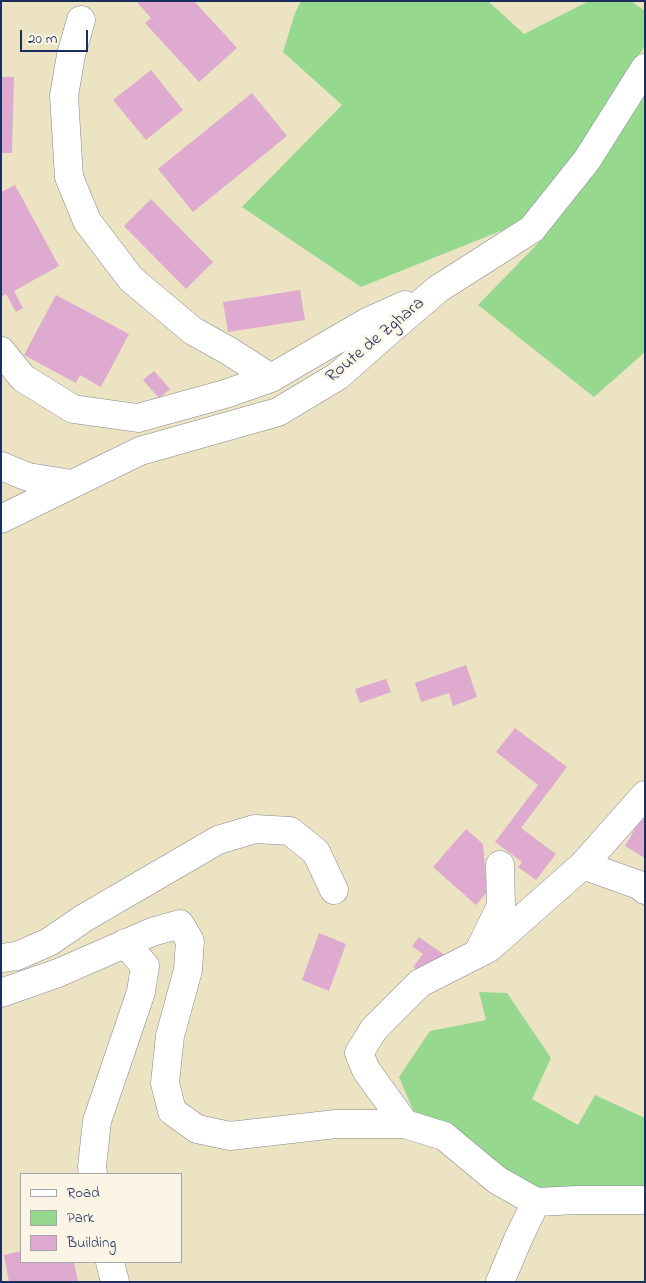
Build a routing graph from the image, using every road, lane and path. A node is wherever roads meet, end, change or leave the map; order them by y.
1 (81, 20) dead end
2 (645, 68) edge
3 (438, 289) junction
4 (1, 351) edge
5 (271, 378) junction
6 (1, 466) edge
7 (72, 484) junction
8 (1, 519) edge
9 (645, 795) edge
10 (500, 865) dead end
11 (583, 865) junction
12 (334, 890) dead end
13 (645, 890) edge
14 (125, 943) junction
15 (477, 954) junction
16 (1, 958) edge
17 (1, 992) edge
18 (405, 1124) junction
19 (93, 1173) edge
20 (645, 1200) edge
21 (536, 1202) junction
22 (110, 1263) edge
23 (114, 1282) edge
24 (500, 1282) edge

1 - 5 street
2 - 3 street, Route de Zghara
3 - 5 street
3 - 7 street, Route de Zghara
4 - 5 street
6 - 7 street
7 - 8 street, Route de Zghara
9 - 11 street
10 - 15 street
11 - 13 street
11 - 15 street
12 - 16 street
14 - 17 street
14 - 18 street
14 - 19 street
15 - 18 street
18 - 21 street
20 - 21 street
21 - 24 street
22 - 23 street

